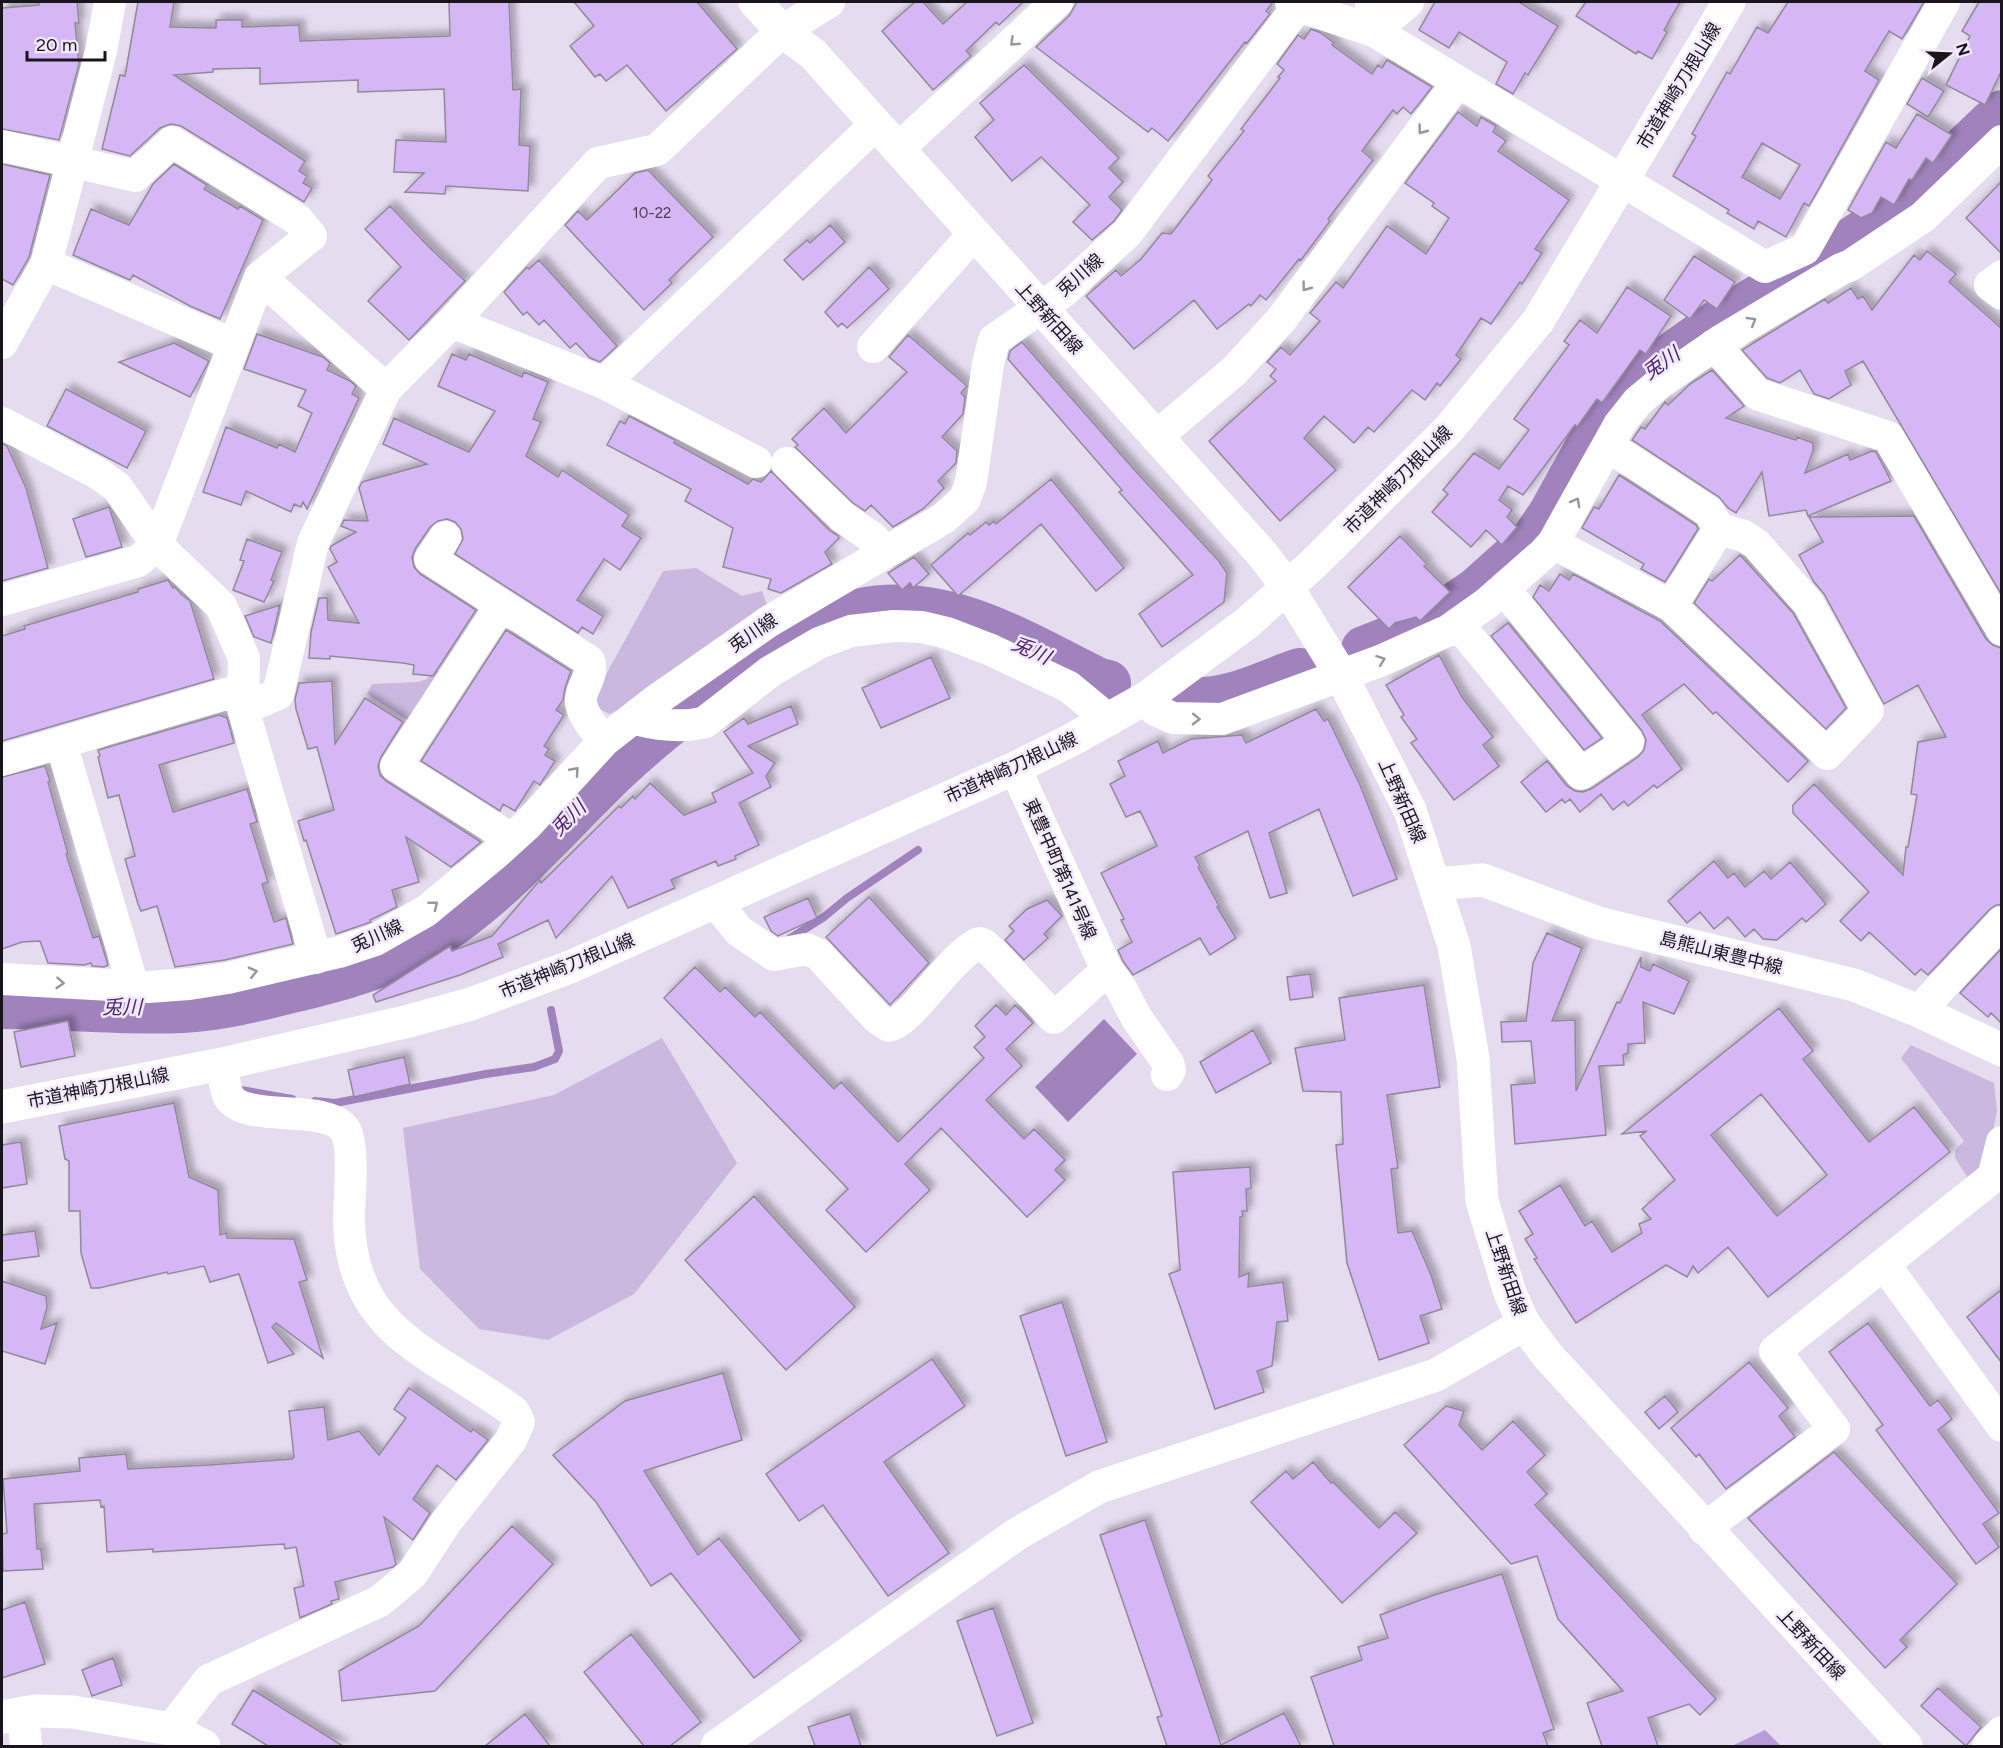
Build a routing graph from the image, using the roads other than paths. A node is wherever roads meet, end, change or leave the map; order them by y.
1 (110, 2) edge
2 (755, 2) edge
3 (830, 2) edge
4 (1057, 2) edge
5 (1408, 2) edge
6 (1730, 2) edge
7 (1944, 2) edge
8 (1294, 4) edge
9 (1372, 16) edge
10 (782, 31) junction
11 (1457, 83) junction
12 (876, 124) junction
13 (2001, 141) edge
14 (2, 146) edge
15 (898, 149) junction
16 (73, 163) junction
17 (1622, 180) junction
18 (974, 234) junction
19 (46, 264) junction
20 (2001, 276) edge
21 (260, 277) junction
22 (2001, 294) edge
23 (1040, 308) junction
24 (452, 322) junction
25 (2, 343) edge
26 (234, 345) junction
27 (1714, 345) junction
28 (873, 346) dead end
29 (604, 383) junction
30 (386, 389) junction
31 (2, 423) edge
32 (1156, 437) junction
33 (1608, 446) junction
34 (756, 462) dead end
35 (787, 463) dead end
36 (1719, 529) junction
37 (445, 537) dead end
38 (1552, 543) junction
39 (157, 545) junction
40 (885, 553) junction
41 (1287, 587) junction
42 (1504, 589) junction
43 (2, 600) edge
44 (501, 605) junction
45 (1671, 606) junction
46 (1458, 624) junction
47 (2001, 630) edge
48 (288, 652) junction
49 (244, 658) junction
50 (1333, 662) junction
51 (1146, 698) junction
52 (243, 699) junction
53 (1109, 720) junction
54 (647, 721) junction
55 (604, 741) junction
56 (61, 743) junction
57 (2, 760) edge
58 (1015, 768) junction
59 (512, 839) junction
60 (1435, 884) junction
61 (716, 903) junction
62 (2001, 922) edge
63 (316, 957) junction
64 (1107, 970) junction
65 (2, 979) edge
66 (133, 986) junction
67 (1919, 1011) junction
68 (2001, 1050) edge
69 (222, 1064) junction
70 (1167, 1075) dead end
71 (2, 1107) edge
72 (2001, 1142) edge
73 (1884, 1264) junction
74 (1524, 1324) junction
75 (2001, 1426) edge
76 (1704, 1529) junction
77 (12, 1715) edge
78 (171, 1729) junction
79 (2001, 1732) edge
80 (26, 1746) edge
81 (204, 1746) edge
82 (717, 1746) edge
83 (1906, 1746) edge
84 (1988, 1746) edge

1 - 16 street
2 - 10 street, 上野新田線
3 - 10 street
4 -> 15 street
5 - 9 street
6 - 17 street, 市道神崎刀根山線
7 - 17 street
8 - 9 street
8 - 23 street, 兎川線
9 - 11 street
10 - 12 street, 上野新田線
10 - 24 street
11 - 17 street
11 -> 32 street
12 - 15 street, 上野新田線
12 - 29 street
27 -> 13 street
14 - 16 street
15 - 18 street, 上野新田線
16 - 19 street
16 - 21 street
17 - 41 street, 市道神崎刀根山線
18 - 23 street, 上野新田線
18 - 28 street
19 - 25 street
19 - 26 street
20 - 22 street
21 - 26 street
21 - 30 street
23 - 32 street, 上野新田線
23 - 40 street, 兎川線
24 - 29 street
24 - 30 street
26 - 39 street
27 - 33 street
27 - 47 street
29 - 34 street
30 - 48 street
31 - 39 street
32 - 41 street, 上野新田線
33 - 36 street
38 -> 33 street
35 - 40 street
36 - 45 street
36 - 45 street
37 - 44 street
38 - 42 street
38 - 45 street
39 - 43 street
39 - 49 street
40 - 54 street, 兎川線
41 - 50 street, 上野新田線
41 - 51 street, 市道神崎刀根山線
42 - 46 street
42 - 46 street
44 - 55 street
44 - 59 street
50 -> 46 street
48 - 49 street
48 - 52 street
49 - 52 street
51 -> 50 street
50 - 60 street, 上野新田線
51 - 53 street, 市道神崎刀根山線
52 - 56 street
52 - 63 street
53 - 54 street
53 - 58 street, 市道神崎刀根山線
54 - 55 street, 兎川線
59 -> 55 street, 兎川線
56 - 57 street
56 - 66 street
58 - 61 street, 市道神崎刀根山線
58 - 64 street, 東豊中町第141号線
63 -> 59 street, 兎川線
60 - 67 street, 島熊山東豊中線
60 - 74 street, 上野新田線
61 - 64 street
61 - 69 street, 市道神崎刀根山線
62 - 67 street
66 -> 63 street, 兎川線
64 - 70 street, 東豊中町第141号線
65 -> 66 street, 兎川線
67 - 68 street, 島熊山東豊中線
69 - 71 street, 市道神崎刀根山線
69 - 78 street
72 - 73 street
73 - 75 street
73 - 76 street
74 - 76 street, 上野新田線
74 - 82 street
76 - 83 street, 上野新田線
77 - 78 street
77 - 80 street
78 - 81 street
79 - 84 street

